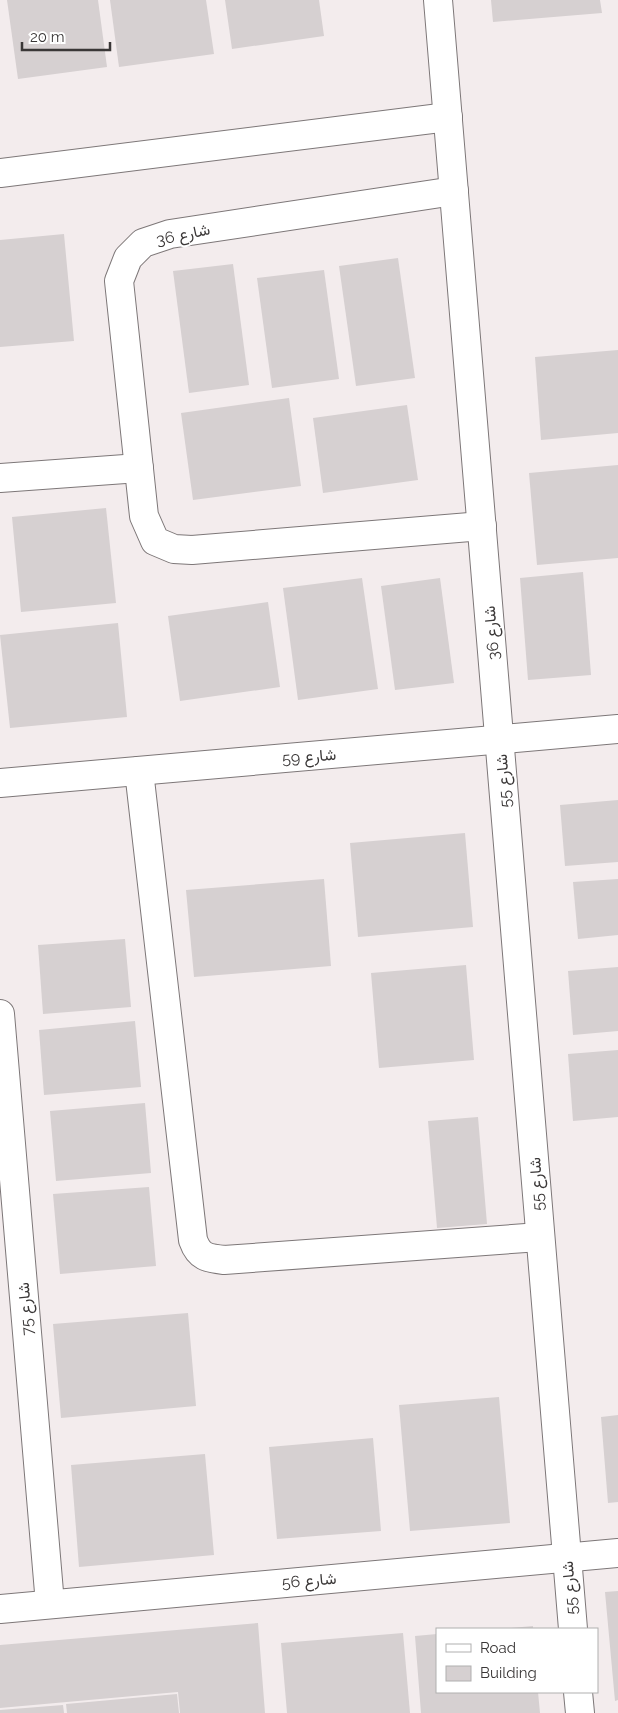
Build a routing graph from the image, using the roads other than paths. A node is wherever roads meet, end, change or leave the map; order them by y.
1 (438, 0) edge
2 (448, 117) junction
3 (0, 173) edge
4 (454, 191) junction
5 (139, 468) junction
6 (0, 478) edge
7 (482, 526) junction
8 (618, 729) edge
9 (500, 739) junction
10 (139, 771) junction
11 (0, 784) edge
12 (0, 1014) edge
13 (540, 1237) junction
14 (618, 1553) edge
15 (567, 1557) junction
16 (50, 1604) junction
17 (0, 1610) edge
18 (573, 1628) edge
19 (578, 1693) edge
20 (580, 1713) edge

1 - 2 street, شارع 36
2 - 3 street
2 - 4 street, شارع 36
4 - 5 street, شارع 36
4 - 7 street, شارع 36
5 - 6 street
5 - 7 street, شارع 36
7 - 9 street, شارع 36
8 - 9 street, شارع 59
9 - 10 street, شارع 59
9 - 13 street, شارع 55
10 - 11 street, شارع 59
10 - 13 street
12 - 16 street, شارع 75
13 - 15 street, شارع 55
14 - 15 street, شارع 56
15 - 16 street, شارع 56
15 - 18 street, شارع 55
16 - 17 street, شارع 56
19 - 20 street

